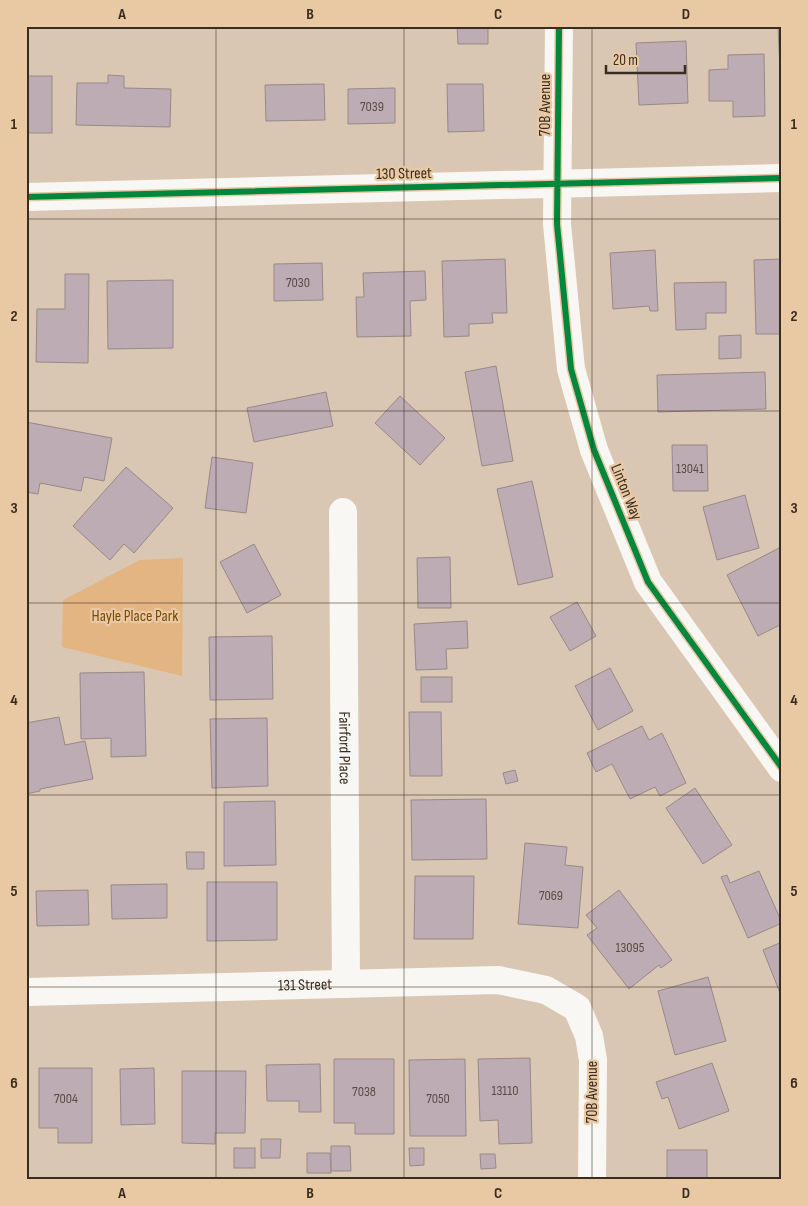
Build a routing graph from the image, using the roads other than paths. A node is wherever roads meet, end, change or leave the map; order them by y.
1 (559, 26) edge
2 (782, 178) edge
3 (557, 184) junction
4 (26, 196) edge
5 (343, 512) dead end
6 (782, 768) edge
7 (346, 984) junction
8 (26, 992) edge
9 (577, 1008) joint
10 (592, 1180) edge

1 - 3 street, 70B Avenue
2 - 3 street, 130 Street
3 - 4 street, 130 Street
3 - 6 street, Linton Way
5 - 7 street, Fairford Place
7 - 8 street, 131 Street
7 - 9 street, 131 Street
9 - 10 street, 70B Avenue

